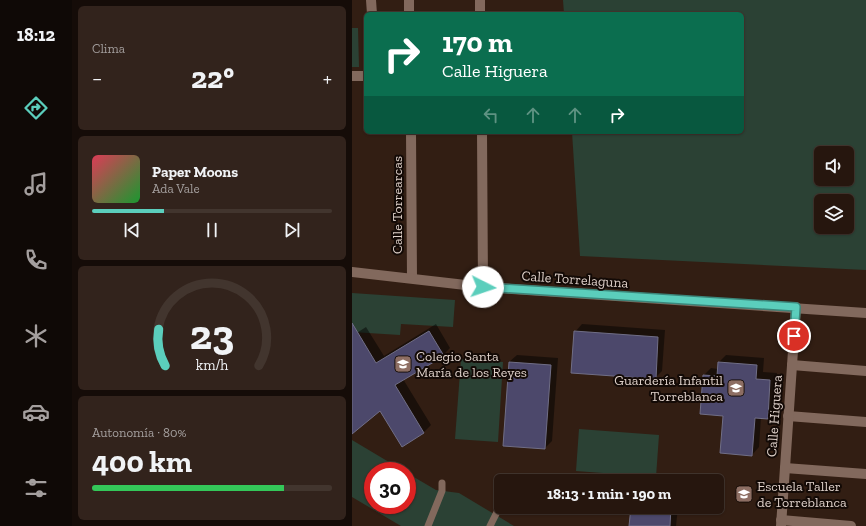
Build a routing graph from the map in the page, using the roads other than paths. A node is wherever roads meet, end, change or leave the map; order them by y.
1 (371, 0) edge
2 (409, 0) edge
3 (480, 0) edge
4 (372, 12) edge
5 (409, 12) edge
6 (480, 12) edge
7 (352, 76) edge
8 (364, 76) edge
9 (411, 134) edge
10 (482, 134) edge
11 (352, 272) edge
12 (412, 278) junction
13 (483, 287) junction
14 (796, 307) junction
15 (866, 313) edge
16 (792, 365) junction
17 (866, 371) edge
18 (788, 416) junction
19 (866, 422) edge
20 (784, 468) junction
21 (866, 474) edge
22 (442, 483) dead end
23 (496, 514) edge
24 (781, 523) edge
25 (428, 526) edge
26 (490, 526) edge
27 (851, 526) edge

1 - 4 street
2 - 5 street
3 - 6 street
7 - 8 street
9 - 12 street, Calle Torrearcas
10 - 13 street
11 - 12 street, Calle Torrelaguna
12 - 13 street, Calle Torrelaguna
13 - 14 street, Calle Torrelaguna
14 - 15 street, Calle Torrelaguna
14 - 16 street, Calle Higuera
16 - 17 street
16 - 18 street, Calle Higuera
18 - 19 street
18 - 20 street, Calle Higuera
20 - 21 street
20 - 24 street, Calle Higuera
22 - 25 lane
23 - 26 lane
24 - 27 street

